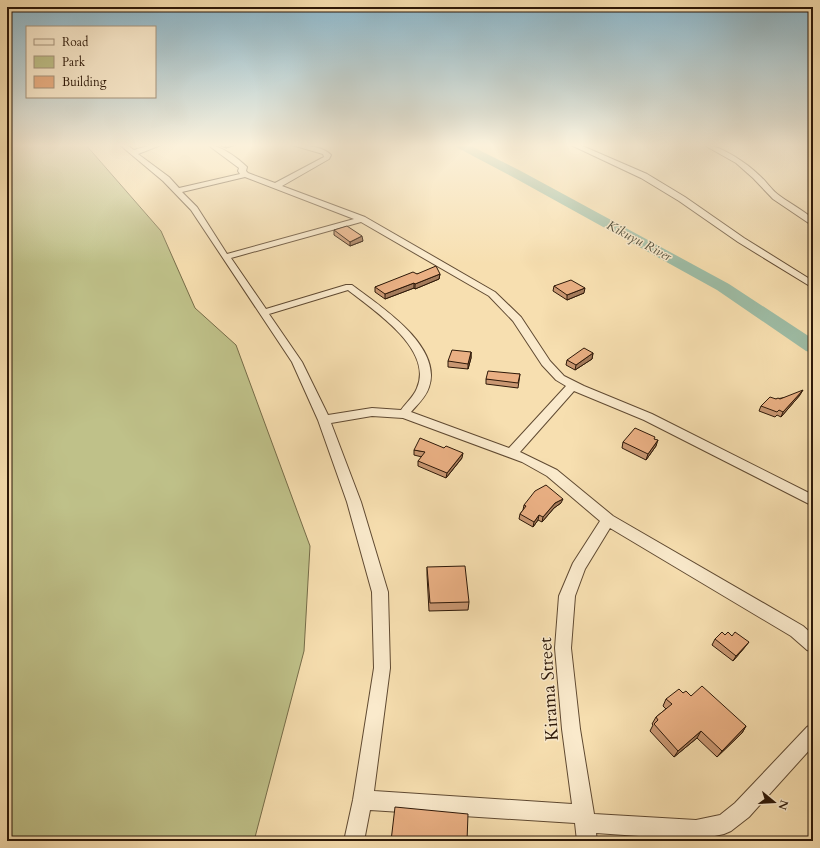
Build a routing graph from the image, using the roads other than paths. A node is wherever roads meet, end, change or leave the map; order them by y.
1 (171, 185) edge
2 (204, 185) edge
3 (272, 185) edge
4 (658, 185) edge
5 (764, 185) edge
6 (276, 186) joint
7 (177, 191) junction
8 (362, 219) junction
9 (813, 224) edge
10 (226, 257) junction
11 (813, 285) edge
12 (264, 313) junction
13 (573, 385) junction
14 (404, 414) junction
15 (324, 420) junction
16 (512, 453) junction
17 (813, 501) edge
18 (608, 520) junction
19 (813, 645) edge
20 (813, 733) edge
21 (363, 800) junction
22 (585, 826) edge
23 (354, 841) edge

1 - 7 street
2 - 7 street
3 - 6 street
4 - 11 street
5 - 9 street
6 - 8 street
7 - 10 street
8 - 10 street
8 - 13 street
10 - 12 street
12 - 14 street
12 - 15 street
13 - 16 street
13 - 17 street
14 - 15 street
14 - 16 street
15 - 21 street
16 - 18 street
18 - 19 street
18 - 22 street, Kirama Street
20 - 22 street
21 - 22 street
21 - 23 street

